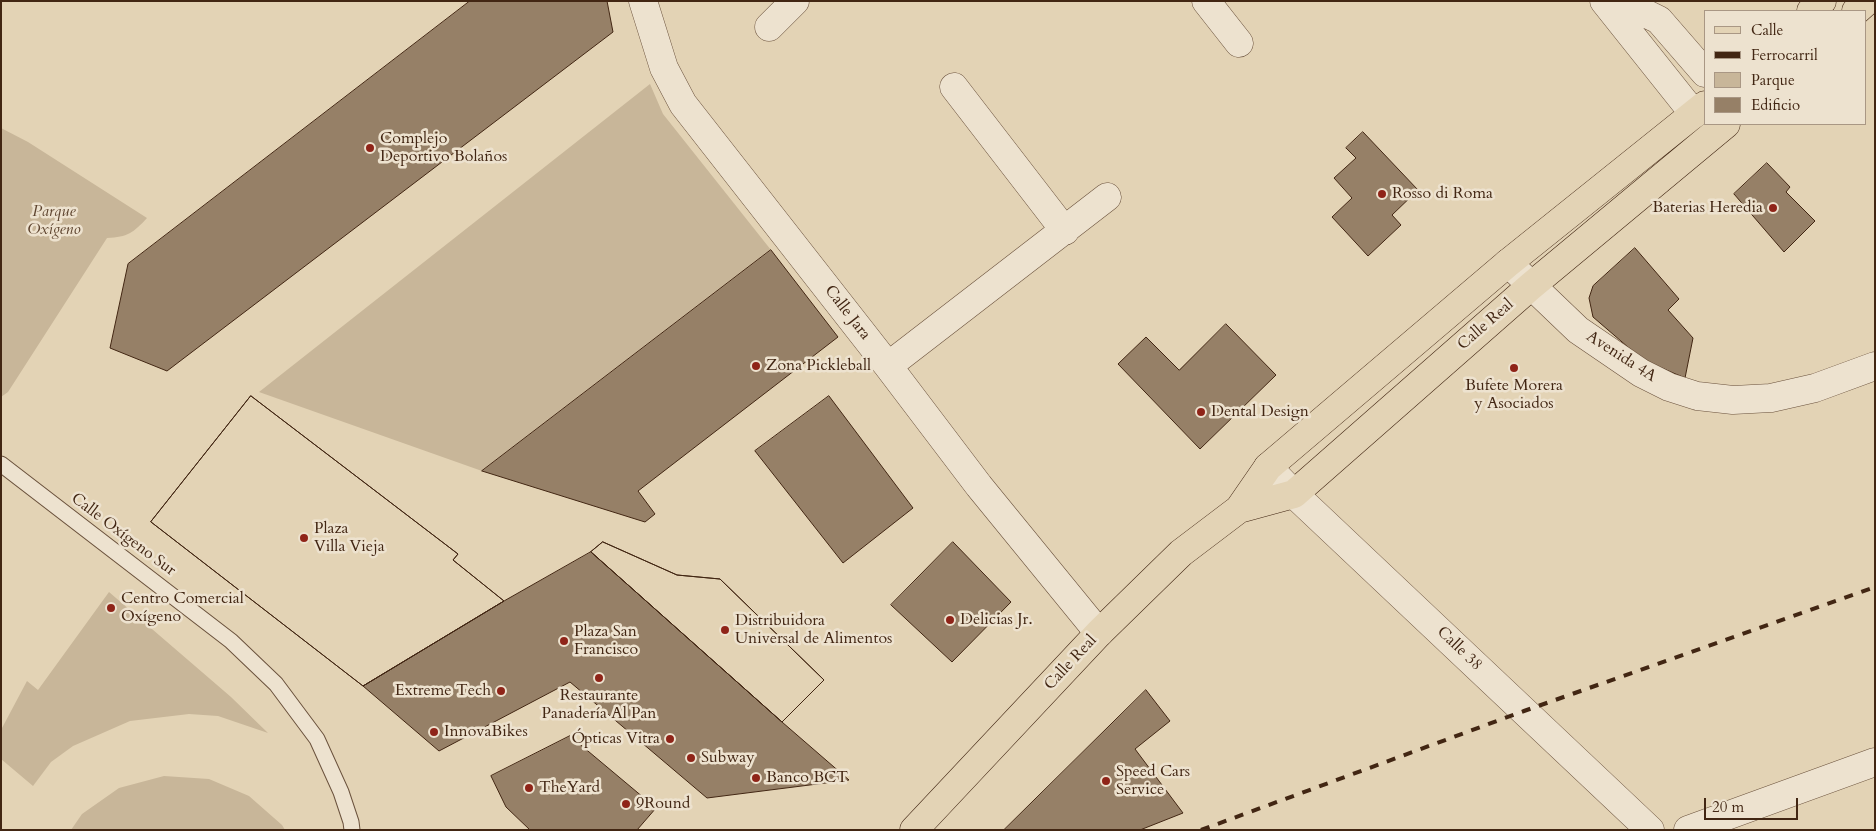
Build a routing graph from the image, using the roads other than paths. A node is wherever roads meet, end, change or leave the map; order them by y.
1 (643, 1) edge
2 (795, 1) edge
3 (1206, 1) edge
4 (1604, 1) edge
5 (1620, 1) edge
6 (1822, 1) edge
7 (1867, 1) edge
8 (1812, 10) edge
9 (1857, 10) edge
10 (769, 27) dead end
11 (1239, 43) dead end
12 (1704, 72) edge
13 (954, 87) dead end
14 (1699, 109) edge
15 (1725, 125) edge
16 (1107, 197) dead end
17 (1065, 231) junction
18 (1508, 263) junction
19 (1531, 286) junction
20 (888, 366) junction
21 (1875, 366) edge
22 (1, 464) edge
23 (1268, 467) junction
24 (1294, 494) junction
25 (1239, 509) junction
26 (1099, 633) junction
27 (1875, 762) edge
28 (352, 830) edge
29 (914, 830) edge
30 (1650, 830) edge
31 (1688, 830) edge

1 - 20 street, Calle Jara
2 - 10 street
3 - 11 street
4 - 14 street
5 - 12 street
6 - 8 main road
7 - 9 main road
13 - 17 street
14 - 18 main road, Calle Real
15 - 19 main road, Calle Real
16 - 17 street
17 - 20 street
18 - 19 street, Avenida 4A
18 - 23 main road, Calle Real
19 - 21 street, Avenida 4A
19 - 24 main road, Calle Real
20 - 26 street, Calle Jara
22 - 28 lane, Calle Oxígeno Sur
23 - 24 street, Calle 38
23 - 25 main road, Calle Real
24 - 25 main road, Calle Real
24 - 30 street, Calle 38
25 - 26 main road, Calle Real
26 - 29 main road, Calle Real
27 - 31 street

